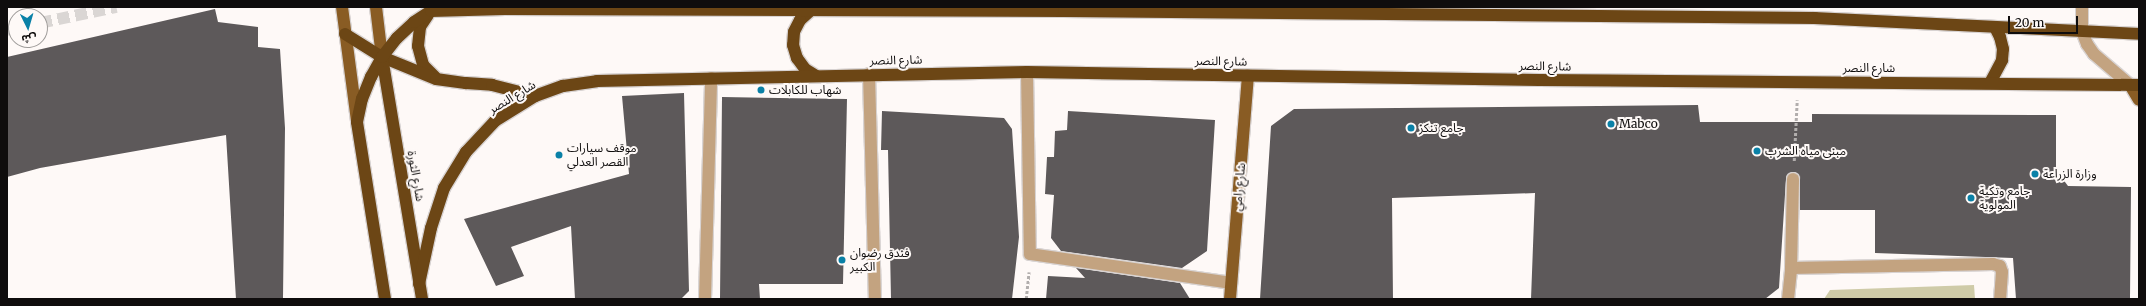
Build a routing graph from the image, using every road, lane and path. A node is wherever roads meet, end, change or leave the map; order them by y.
1 (342, 7) edge
2 (376, 7) edge
3 (2082, 7) edge
4 (426, 9) edge
5 (786, 9) edge
6 (1064, 9) edge
7 (810, 11) junction
8 (1815, 13) edge
9 (1995, 27) junction
10 (2082, 32) junction
11 (345, 34) junction
12 (2139, 34) edge
13 (382, 57) junction
14 (1027, 72) junction
15 (869, 74) junction
16 (816, 76) junction
17 (1248, 76) junction
18 (711, 78) junction
19 (436, 79) junction
20 (1798, 82) junction
21 (1990, 83) junction
22 (2134, 85) edge
23 (535, 96) junction
24 (2139, 100) edge
25 (357, 122) junction
26 (1793, 179) joint
27 (1030, 254) junction
28 (1791, 268) junction
29 (1231, 283) junction
30 (420, 284) junction
31 (385, 299) edge
32 (422, 299) edge
33 (705, 299) edge
34 (875, 299) edge
35 (1026, 299) edge
36 (1230, 299) edge
37 (1788, 299) edge
38 (2000, 299) edge

1 - 11 main road
2 - 13 main road
3 - 10 street
4 - 5 highway
4 - 13 highway
4 - 19 highway
5 - 7 highway
6 - 7 highway
6 - 8 highway
7 - 16 highway
8 - 9 highway
9 - 10 highway
9 - 21 highway
10 - 12 highway
10 - 22 street
11 - 13 highway
11 - 25 main road
13 - 19 highway
13 - 25 highway
13 - 30 highway, شارع الثورة
14 - 15 highway, شارع النصر
14 - 17 highway, شارع النصر
14 - 27 street
15 - 16 highway, شارع النصر
15 - 34 street
16 - 18 highway, شارع النصر
17 - 20 highway, شارع النصر
17 - 29 main road, شارع رامي
18 - 23 highway, شارع النصر
18 - 33 street
19 - 23 highway
20 - 21 highway, شارع النصر
20 - 26 path
21 - 22 highway, شارع النصر
22 - 24 main road
23 - 30 highway, شارع النصر
25 - 31 highway
26 - 28 street
27 - 29 street
27 - 35 path
28 - 37 street
28 - 38 street
29 - 36 main road, شارع رامي
30 - 32 highway, شارع الثورة

